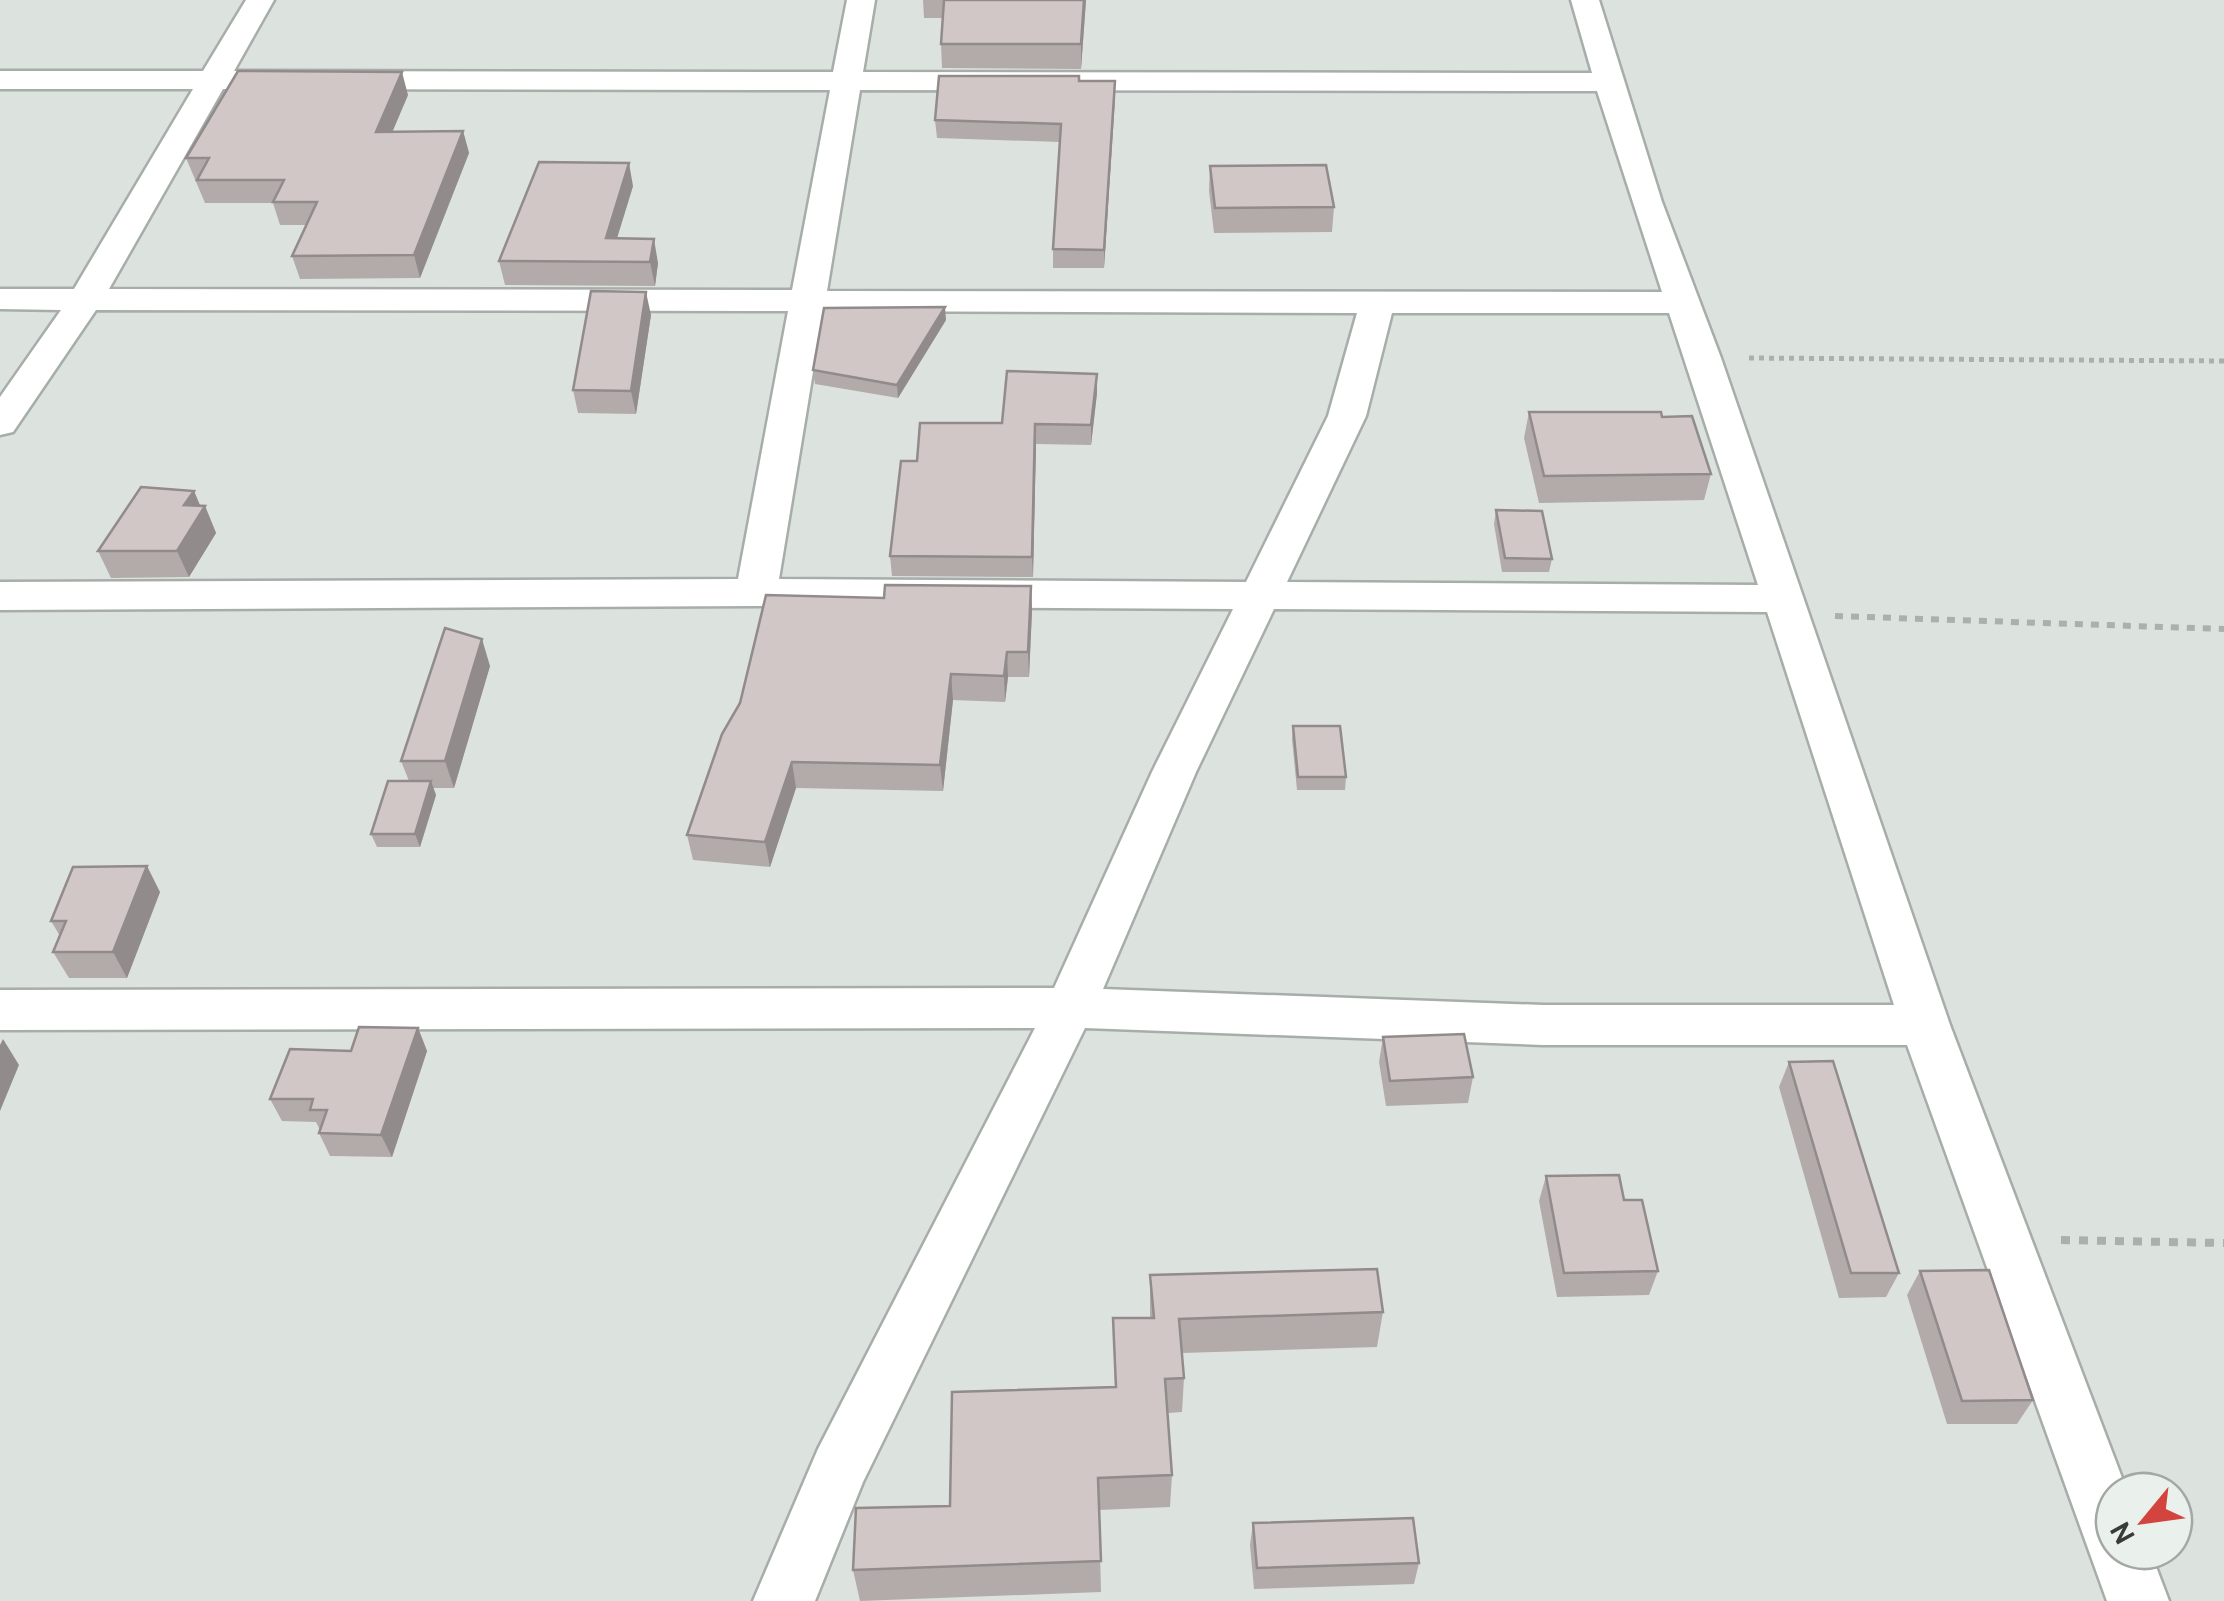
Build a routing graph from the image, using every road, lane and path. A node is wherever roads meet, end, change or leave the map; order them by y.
1 (260, 0) edge
2 (861, 0) edge
3 (1585, 0) edge
4 (0, 80) edge
5 (212, 80) junction
6 (848, 82) junction
7 (1607, 82) junction
8 (0, 299) edge
9 (86, 300) junction
10 (805, 301) junction
11 (1682, 303) junction
12 (1376, 306) junction
13 (1703, 358) junction
14 (2224, 361) edge
15 (0, 424) edge
16 (756, 592) junction
17 (0, 596) edge
18 (1258, 598) junction
19 (1786, 607) junction
20 (2224, 628) edge
21 (1070, 1008) junction
22 (0, 1010) edge
23 (1926, 1025) junction
24 (2005, 1240) junction
25 (2224, 1243) edge
26 (2094, 1482) edge
27 (2127, 1571) edge
28 (784, 1601) edge
29 (2138, 1601) edge

1 - 5 street
2 - 6 street
3 - 7 street
4 - 5 street
5 - 6 street
5 - 9 street
6 - 7 street
6 - 10 street
7 - 11 street
8 - 9 street
9 - 10 street
9 - 15 street
10 - 12 street
10 - 16 street
11 - 12 street
11 - 13 street
12 - 18 street
13 - 14 path
13 - 19 street
16 - 17 street
16 - 18 street
18 - 19 street
18 - 21 street
19 - 20 path
19 - 23 street
21 - 22 street
21 - 23 street
21 - 28 street
23 - 24 street
24 - 25 path
24 - 26 street
27 - 29 street

